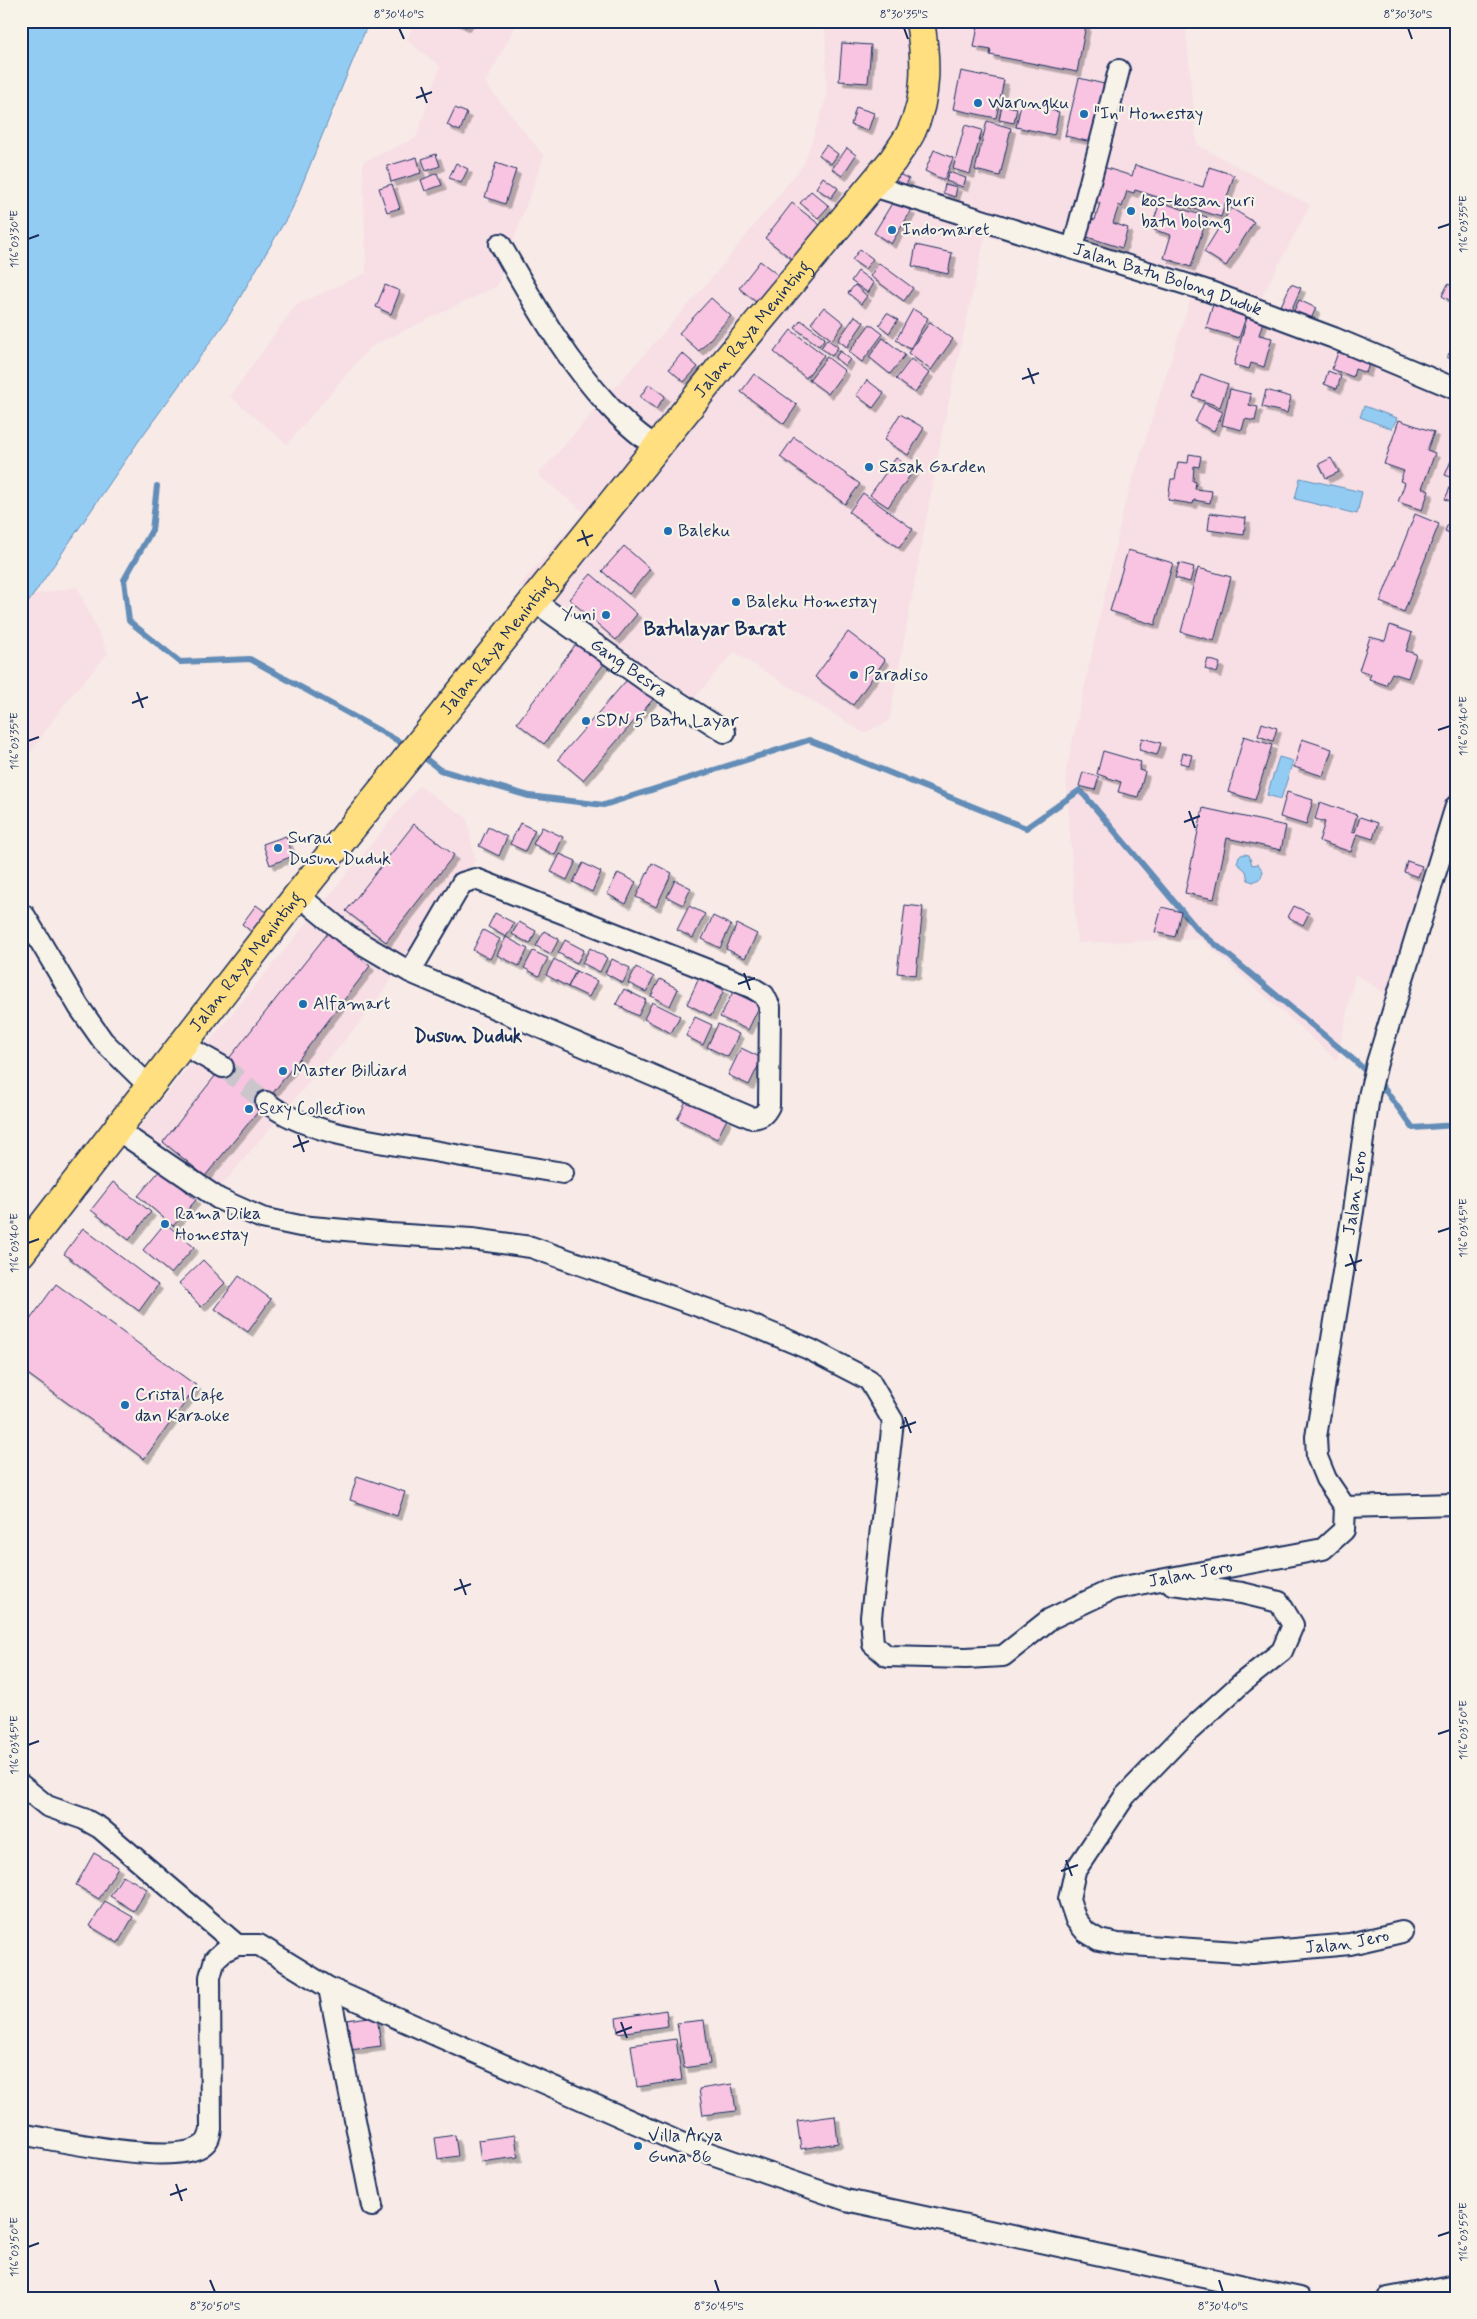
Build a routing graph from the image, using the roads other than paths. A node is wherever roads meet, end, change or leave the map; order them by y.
1 (920, 21) edge
2 (1119, 70) dead end
3 (873, 186) junction
4 (500, 244) dead end
5 (1073, 248) junction
6 (1456, 389) edge
7 (659, 448) junction
8 (534, 601) junction
9 (725, 732) dead end
10 (1456, 806) edge
11 (298, 895) junction
12 (24, 916) dead end
13 (410, 972) junction
14 (182, 1044) junction
15 (223, 1067) tunnel mouth
16 (150, 1087) junction
17 (266, 1102) tunnel mouth
18 (116, 1129) junction
19 (563, 1173) dead end
20 (21, 1252) edge
21 (1456, 1504) edge
22 (1345, 1508) junction
23 (1154, 1581) junction
24 (21, 1784) edge
25 (1402, 1932) dead end
26 (237, 1945) junction
27 (329, 1988) junction
28 (21, 2134) edge
29 (372, 2206) dead end
30 (1456, 2285) edge
31 (1300, 2298) edge
32 (1388, 2298) edge

1 - 3 highway, Jalan Raya Meninting
2 - 5 street
3 - 5 street, Jalan Batu Bolong Duduk
3 - 7 highway, Jalan Raya Meninting
4 - 7 street
5 - 6 street, Jalan Batu Bolong Duduk
7 - 8 highway, Jalan Raya Meninting
8 - 9 street, Gang Besra
8 - 11 highway, Jalan Raya Meninting
10 - 22 street, Jalan Jero
11 - 13 street
11 - 14 highway, Jalan Raya Meninting
12 - 16 street
13 - 13 street
14 - 15 street
14 - 16 highway, Jalan Raya Meninting
16 - 18 highway, Jalan Raya Meninting
17 - 19 street
18 - 20 highway, Jalan Raya Meninting
18 - 23 street
21 - 22 street
22 - 23 street, Jalan Jero
23 - 25 street, Jalan Jero
24 - 26 street
26 - 27 street
26 - 28 street
27 - 29 street
27 - 31 street
30 - 32 street

